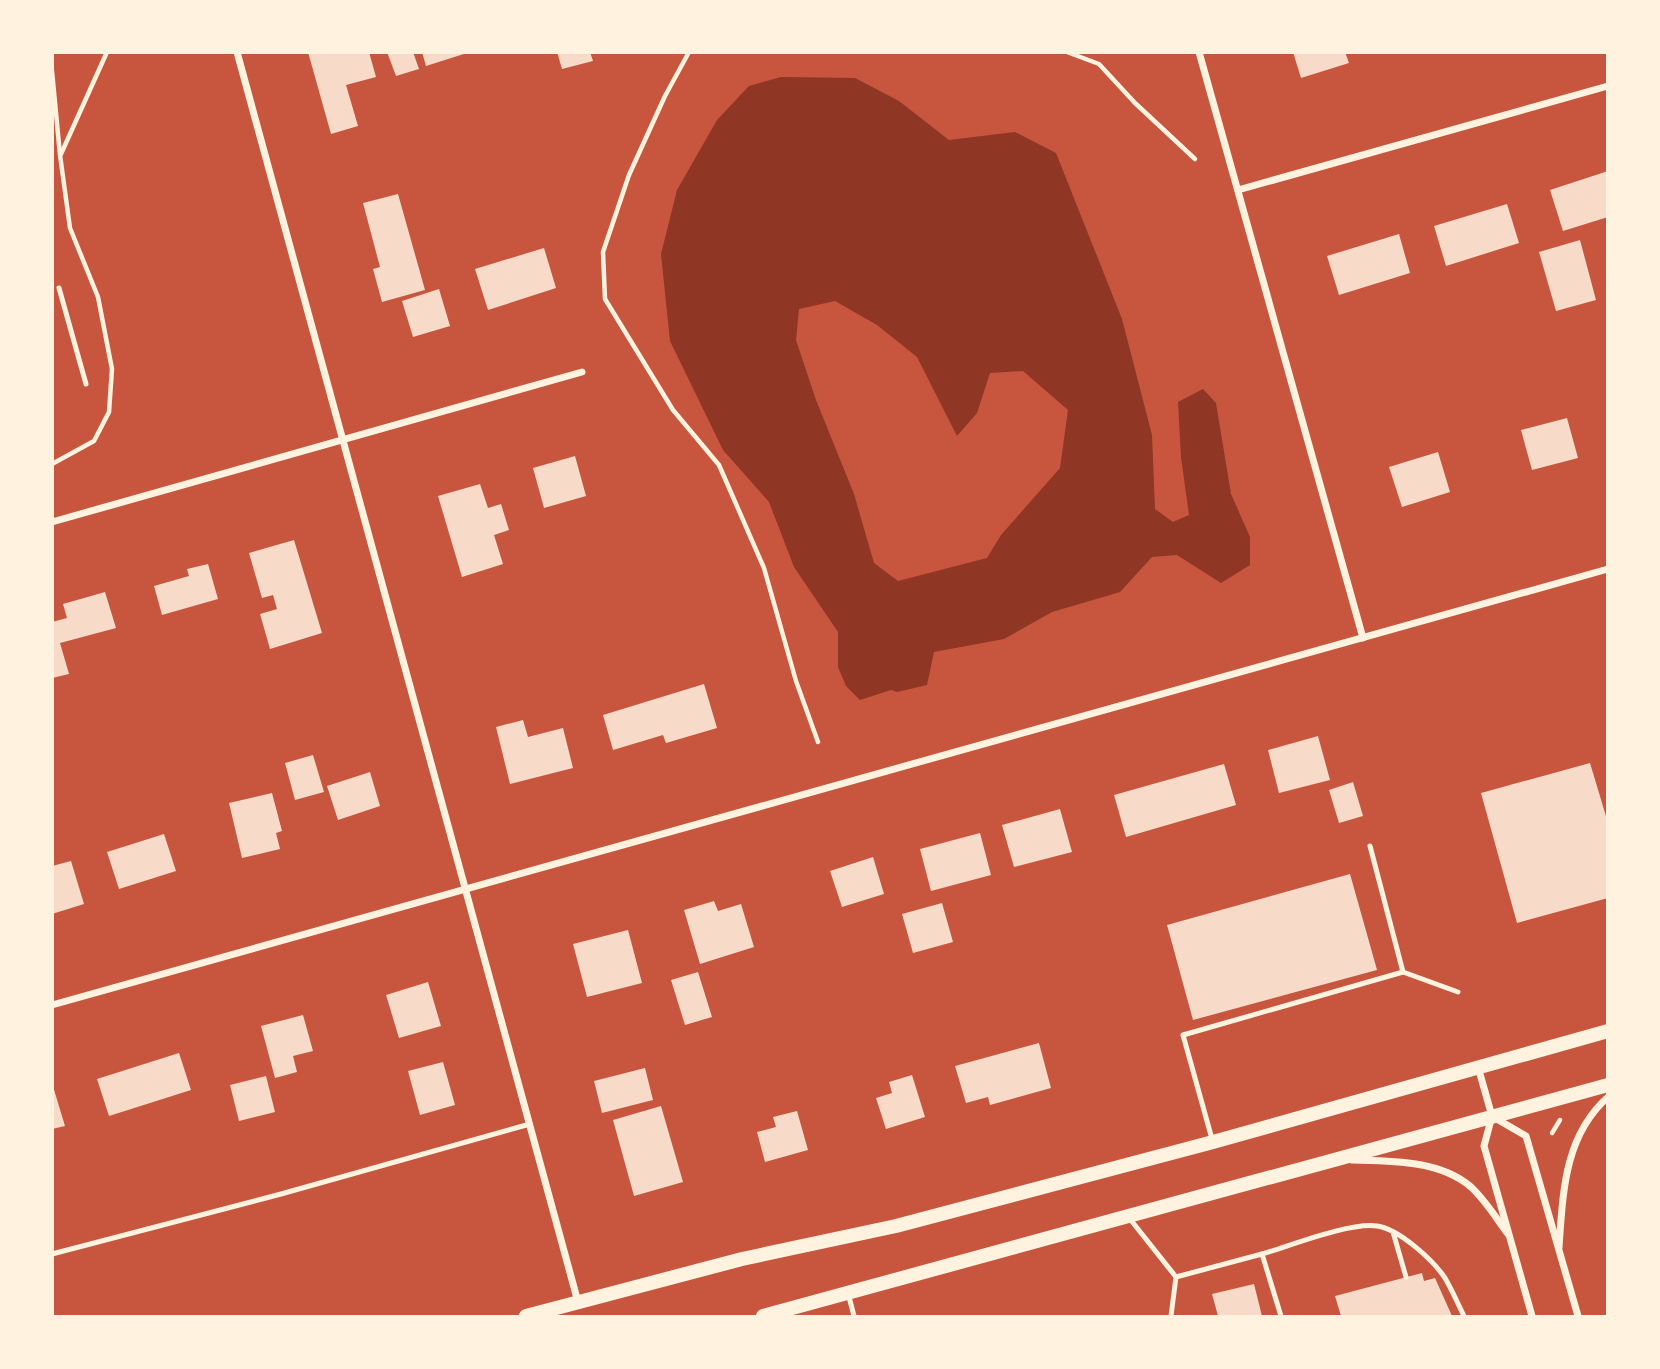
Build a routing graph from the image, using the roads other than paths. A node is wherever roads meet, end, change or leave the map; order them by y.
1 (237, 52) edge
2 (1199, 52) edge
3 (1608, 86) edge
4 (1238, 190) junction
5 (60, 288) dead end
6 (582, 372) dead end
7 (86, 384) dead end
8 (343, 440) junction
9 (52, 522) edge
10 (1608, 569) edge
11 (1363, 638) junction
12 (1370, 846) dead end
13 (466, 889) junction
14 (1403, 972) junction
15 (1458, 992) dead end
16 (52, 1005) edge
17 (1608, 1031) edge
18 (1478, 1067) junction
19 (1608, 1085) edge
20 (1608, 1097) edge
21 (1492, 1116) junction
22 (530, 1124) junction
23 (1213, 1142) junction
24 (1337, 1159) junction
25 (1128, 1216) junction
26 (1393, 1232) junction
27 (1511, 1239) junction
28 (1559, 1251) junction
29 (52, 1254) edge
30 (1262, 1254) junction
31 (1176, 1277) junction
32 (1406, 1277) dead end
33 (848, 1293) junction
34 (578, 1302) junction
35 (526, 1317) edge
36 (763, 1317) edge
37 (854, 1317) edge
38 (1171, 1317) edge
39 (1281, 1317) edge
40 (1464, 1317) edge
41 (1532, 1317) edge
42 (1578, 1317) edge

1 - 8 street
2 - 4 street
3 - 4 street
4 - 11 street
5 - 7 lane
6 - 8 street
8 - 9 street
8 - 13 street
10 - 11 street
11 - 13 street
12 - 14 lane
13 - 16 street
13 - 22 street
14 - 15 lane
14 - 23 lane
17 - 18 main road
18 - 21 street
18 - 23 main road
19 - 21 main road
20 - 28 street
21 - 24 main road
21 - 27 street
21 - 28 street
22 - 29 lane
22 - 34 street
23 - 34 main road
24 - 25 main road
24 - 27 street
25 - 31 lane
25 - 33 main road
26 - 30 lane
26 - 32 lane
26 - 40 lane
27 - 41 street
28 - 42 street
30 - 31 lane
30 - 39 lane
31 - 38 lane
33 - 36 main road
33 - 37 lane
34 - 35 main road

